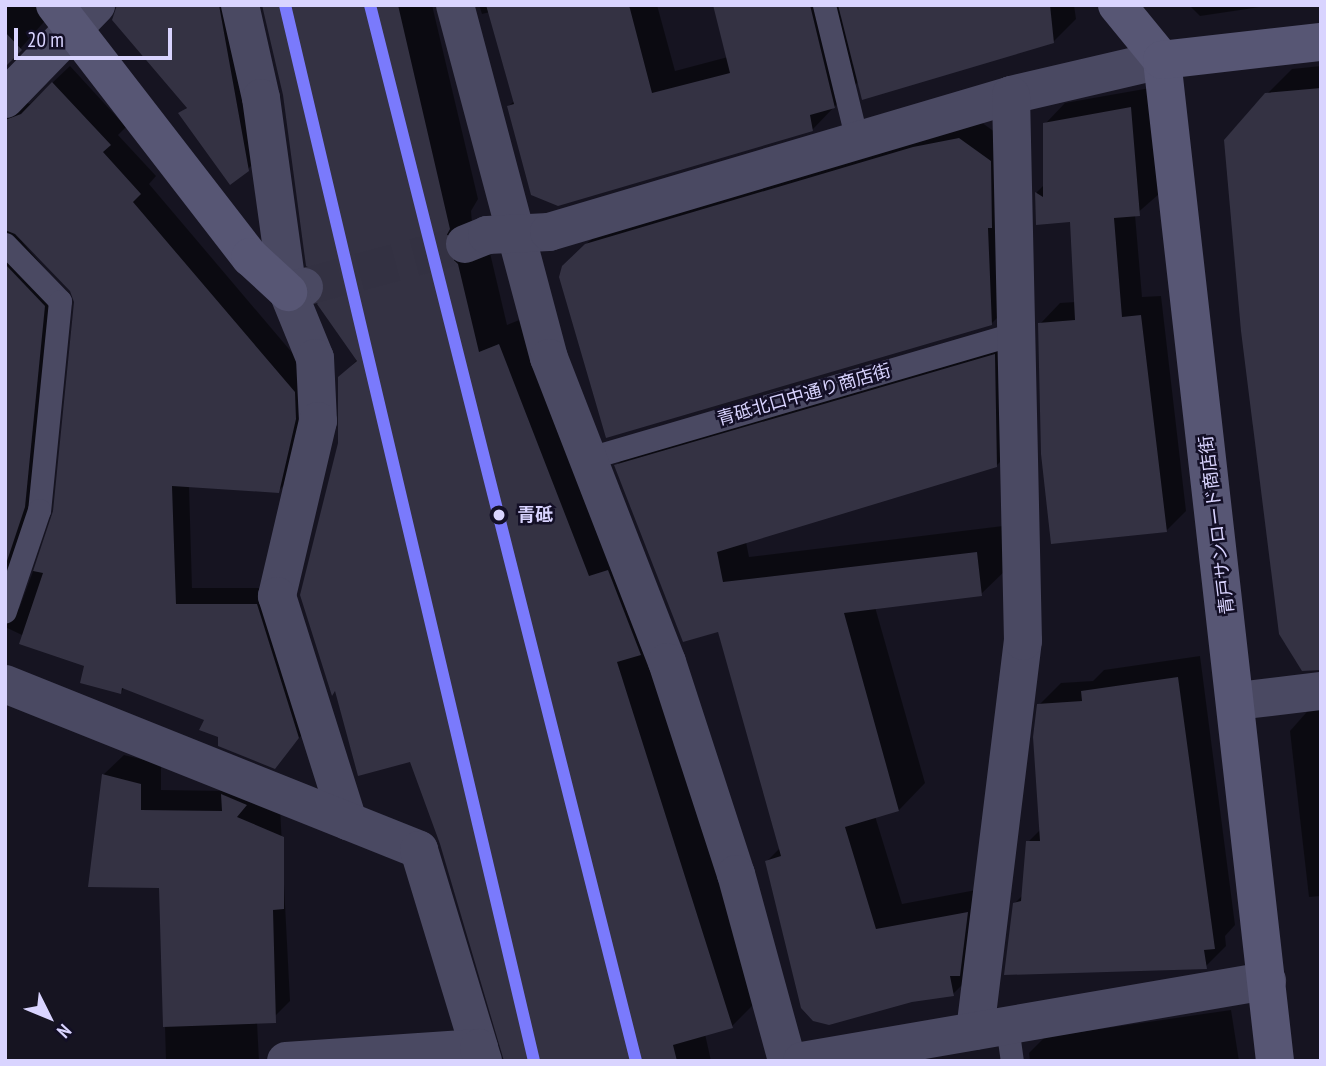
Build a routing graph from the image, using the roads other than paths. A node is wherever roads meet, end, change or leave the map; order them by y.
1 (240, 5) edge
2 (455, 5) edge
3 (824, 5) edge
4 (1120, 7) edge
5 (74, 12) edge
6 (1321, 42) edge
7 (1162, 60) junction
8 (1011, 95) junction
9 (5, 99) edge
10 (858, 144) junction
11 (513, 236) junction
12 (5, 244) edge
13 (465, 244) tunnel mouth
14 (296, 290) junction
15 (1019, 332) junction
16 (589, 458) junction
17 (5, 611) edge
18 (5, 684) edge
19 (1321, 691) edge
20 (1237, 701) junction
21 (348, 821) junction
22 (1267, 981) junction
23 (998, 1039) edge
24 (482, 1054) edge
25 (286, 1061) edge
26 (787, 1061) edge
27 (802, 1061) edge
28 (1275, 1061) edge

1 - 14 street
2 - 11 street
3 - 10 lane
4 - 7 street
5 - 9 street
5 - 14 street
6 - 7 street
7 - 8 street
7 - 20 street, 青戸サンロード商店街
8 - 10 street
8 - 15 street
10 - 11 street
11 - 13 street
11 - 16 street
12 - 17 lane
14 - 21 street
15 - 16 lane, 青砥北口中通り商店街
15 - 23 street
16 - 26 street
18 - 21 street
19 - 20 street
20 - 22 street, 青戸サンロード商店街
21 - 24 street
22 - 23 street
22 - 28 street, 青戸サンロード商店街
23 - 27 street
24 - 25 street

